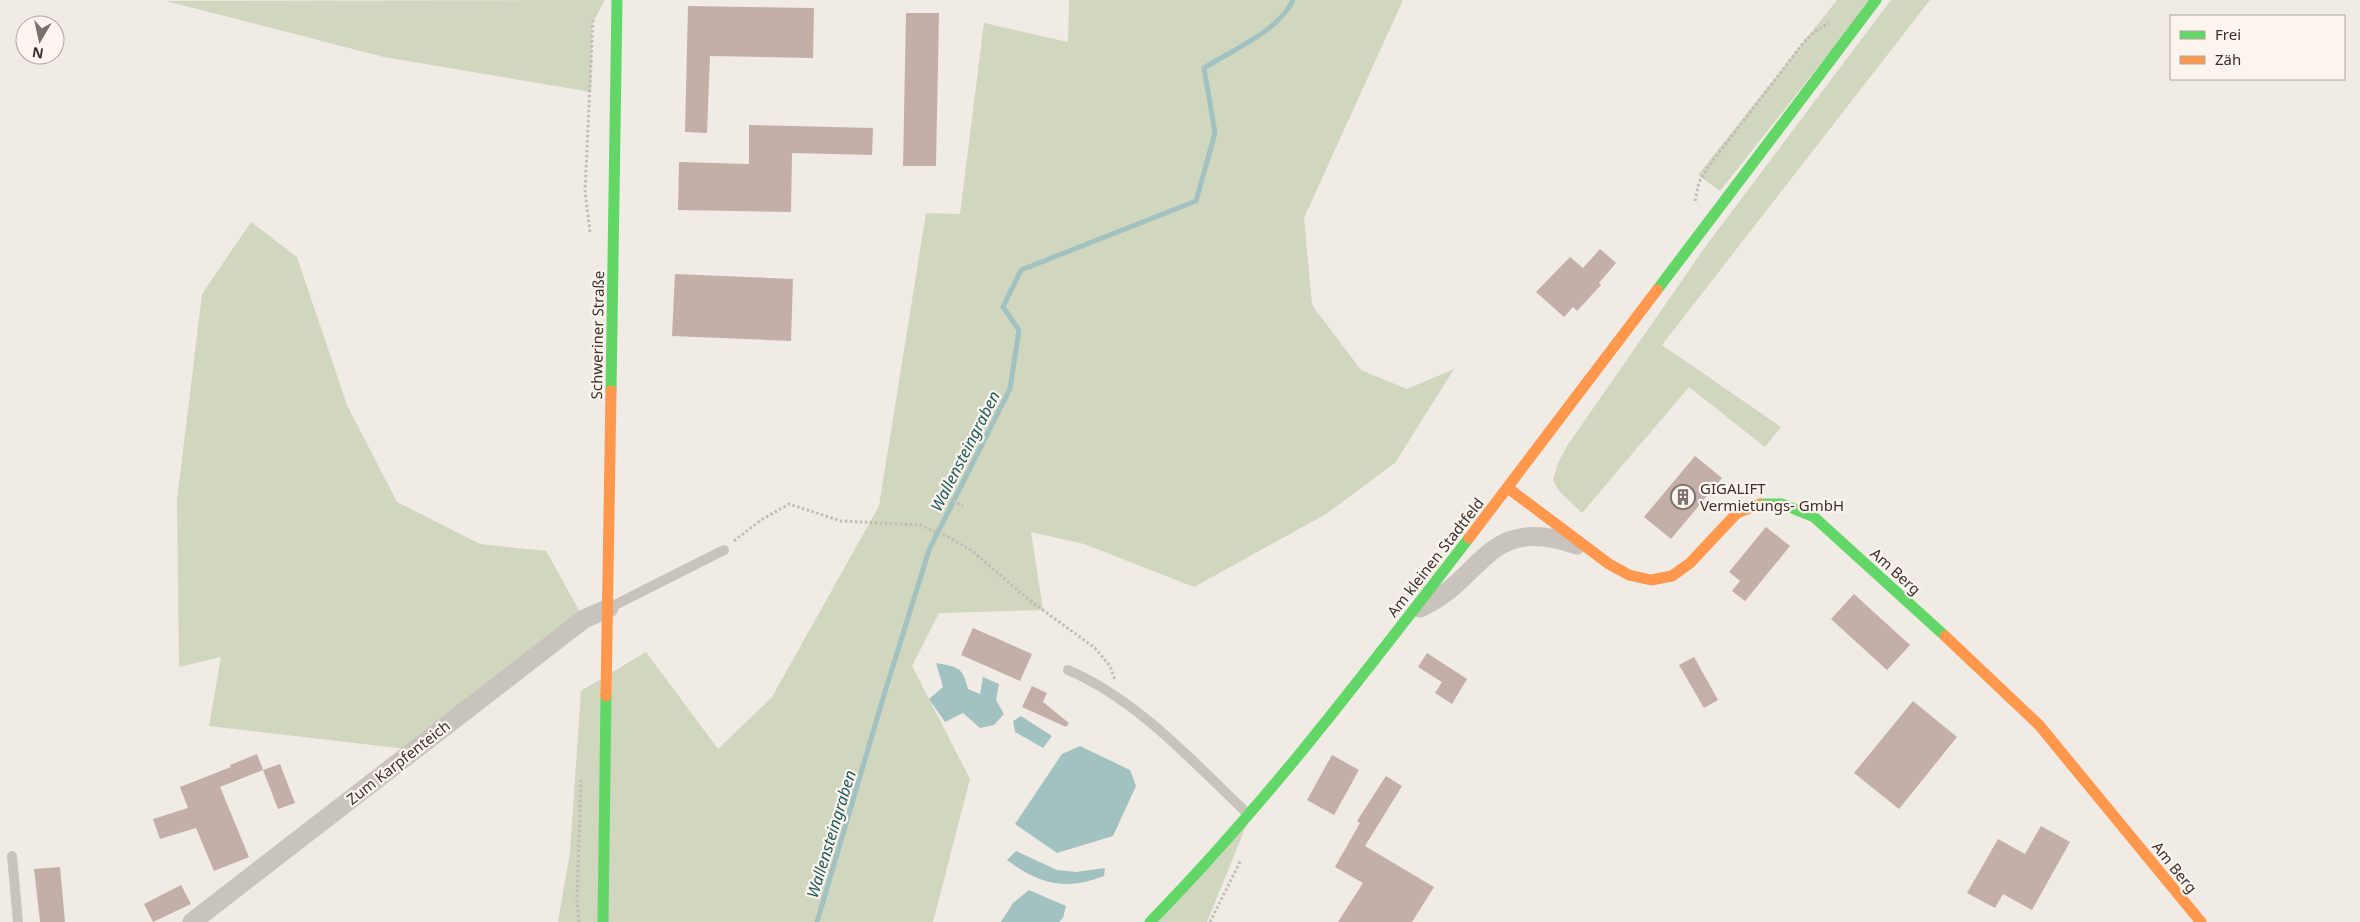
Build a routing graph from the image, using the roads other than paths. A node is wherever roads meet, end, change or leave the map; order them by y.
1 (617, 0) edge
2 (1876, 0) edge
3 (1508, 488) junction
4 (724, 550) road end
5 (1592, 550) junction
6 (609, 608) junction
7 (1412, 612) junction
8 (1068, 670) dead end
9 (1250, 816) junction
10 (12, 856) dead end
11 (18, 922) edge
12 (192, 922) edge
13 (603, 922) edge
14 (1150, 922) edge
15 (2201, 922) edge

1 - 6 main road, Schweriner Straße
2 - 3 main road, Am kleinen Stadtfeld
3 - 5 main road, Am Berg
3 - 7 main road, Am kleinen Stadtfeld
4 - 6 lane
5 - 7 street
5 - 15 main road, Am Berg
6 - 12 street, Zum Karpfenteich
6 - 13 main road, Schweriner Straße
7 - 9 main road, Am kleinen Stadtfeld
8 - 9 lane
9 - 14 main road, Am kleinen Stadtfeld
10 - 11 lane

